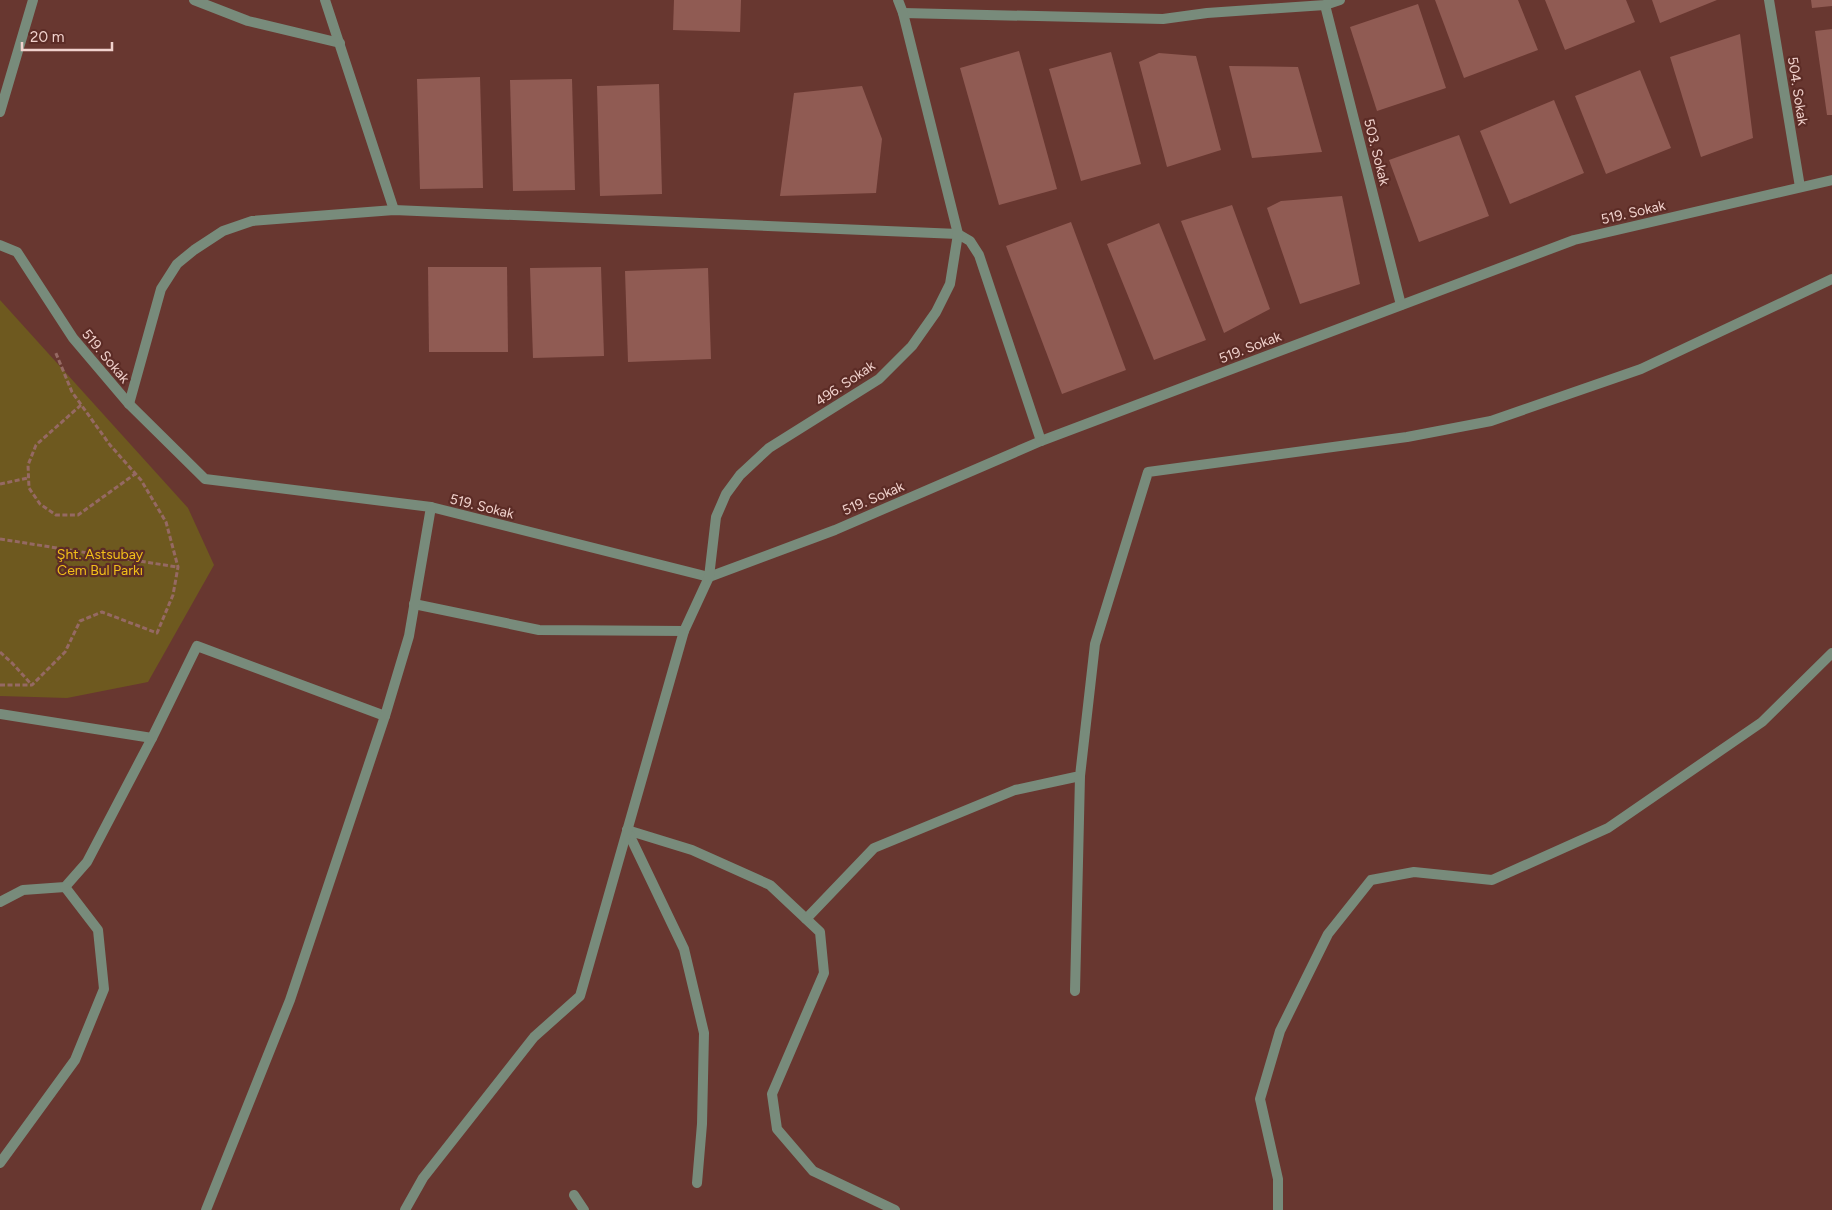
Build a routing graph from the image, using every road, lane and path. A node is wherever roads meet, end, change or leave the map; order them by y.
1 (33, 0) edge
2 (194, 0) edge
3 (325, 0) edge
4 (898, 0) edge
5 (1340, 0) edge
6 (1769, 0) edge
7 (1325, 5) junction
8 (903, 13) junction
9 (340, 42) junction
10 (0, 112) edge
11 (1832, 180) edge
12 (1800, 187) junction
13 (394, 210) junction
14 (958, 234) junction
15 (0, 245) edge
16 (1832, 279) edge
17 (1401, 305) junction
18 (54, 347) dead end
19 (129, 404) junction
20 (81, 405) junction
21 (1041, 440) junction
22 (135, 474) junction
23 (28, 478) junction
24 (0, 484) edge
25 (431, 507) junction
26 (0, 539) edge
27 (178, 567) junction
28 (709, 577) junction
29 (414, 604) junction
30 (684, 631) junction
31 (0, 652) edge
32 (1832, 653) edge
33 (0, 685) edge
34 (32, 685) junction
35 (0, 714) edge
36 (385, 716) junction
37 (152, 738) junction
38 (1080, 776) junction
39 (627, 830) junction
40 (65, 887) junction
41 (0, 902) edge
42 (806, 919) junction
43 (1075, 990) dead end
44 (0, 1164) edge
45 (697, 1183) dead end
46 (574, 1195) dead end
47 (206, 1210) edge
48 (405, 1210) edge
49 (584, 1210) edge
50 (895, 1210) edge
51 (1278, 1210) edge

1 - 10 street
2 - 9 street
3 - 9 street
4 - 8 street, 496. Sokak
5 - 7 street
6 - 12 street, 504. Sokak
7 - 8 street
7 - 17 street, 503. Sokak
8 - 14 street, 496. Sokak
9 - 13 street
11 - 12 street, 519. Sokak
12 - 17 street, 519. Sokak
13 - 14 street
13 - 19 street
14 - 21 street
14 - 28 street, 496. Sokak
15 - 19 street, 519. Sokak
16 - 38 street
17 - 21 street, 519. Sokak
18 - 20 path
19 - 25 street, 519. Sokak
20 - 22 path
20 - 23 path
21 - 28 street, 519. Sokak
22 - 23 path
22 - 27 path
23 - 24 path
25 - 28 street, 519. Sokak
25 - 29 street
26 - 27 path
27 - 34 path
28 - 30 street, 496. Sokak
29 - 30 street
29 - 36 street
30 - 39 street, 496. Sokak
31 - 34 path
32 - 51 street
33 - 34 path
35 - 37 street
36 - 37 street
36 - 47 street
37 - 40 street
38 - 42 street
38 - 43 street
39 - 42 street
39 - 45 street
39 - 48 street, 496. Sokak
40 - 41 street
40 - 44 street
42 - 50 street
46 - 49 street

